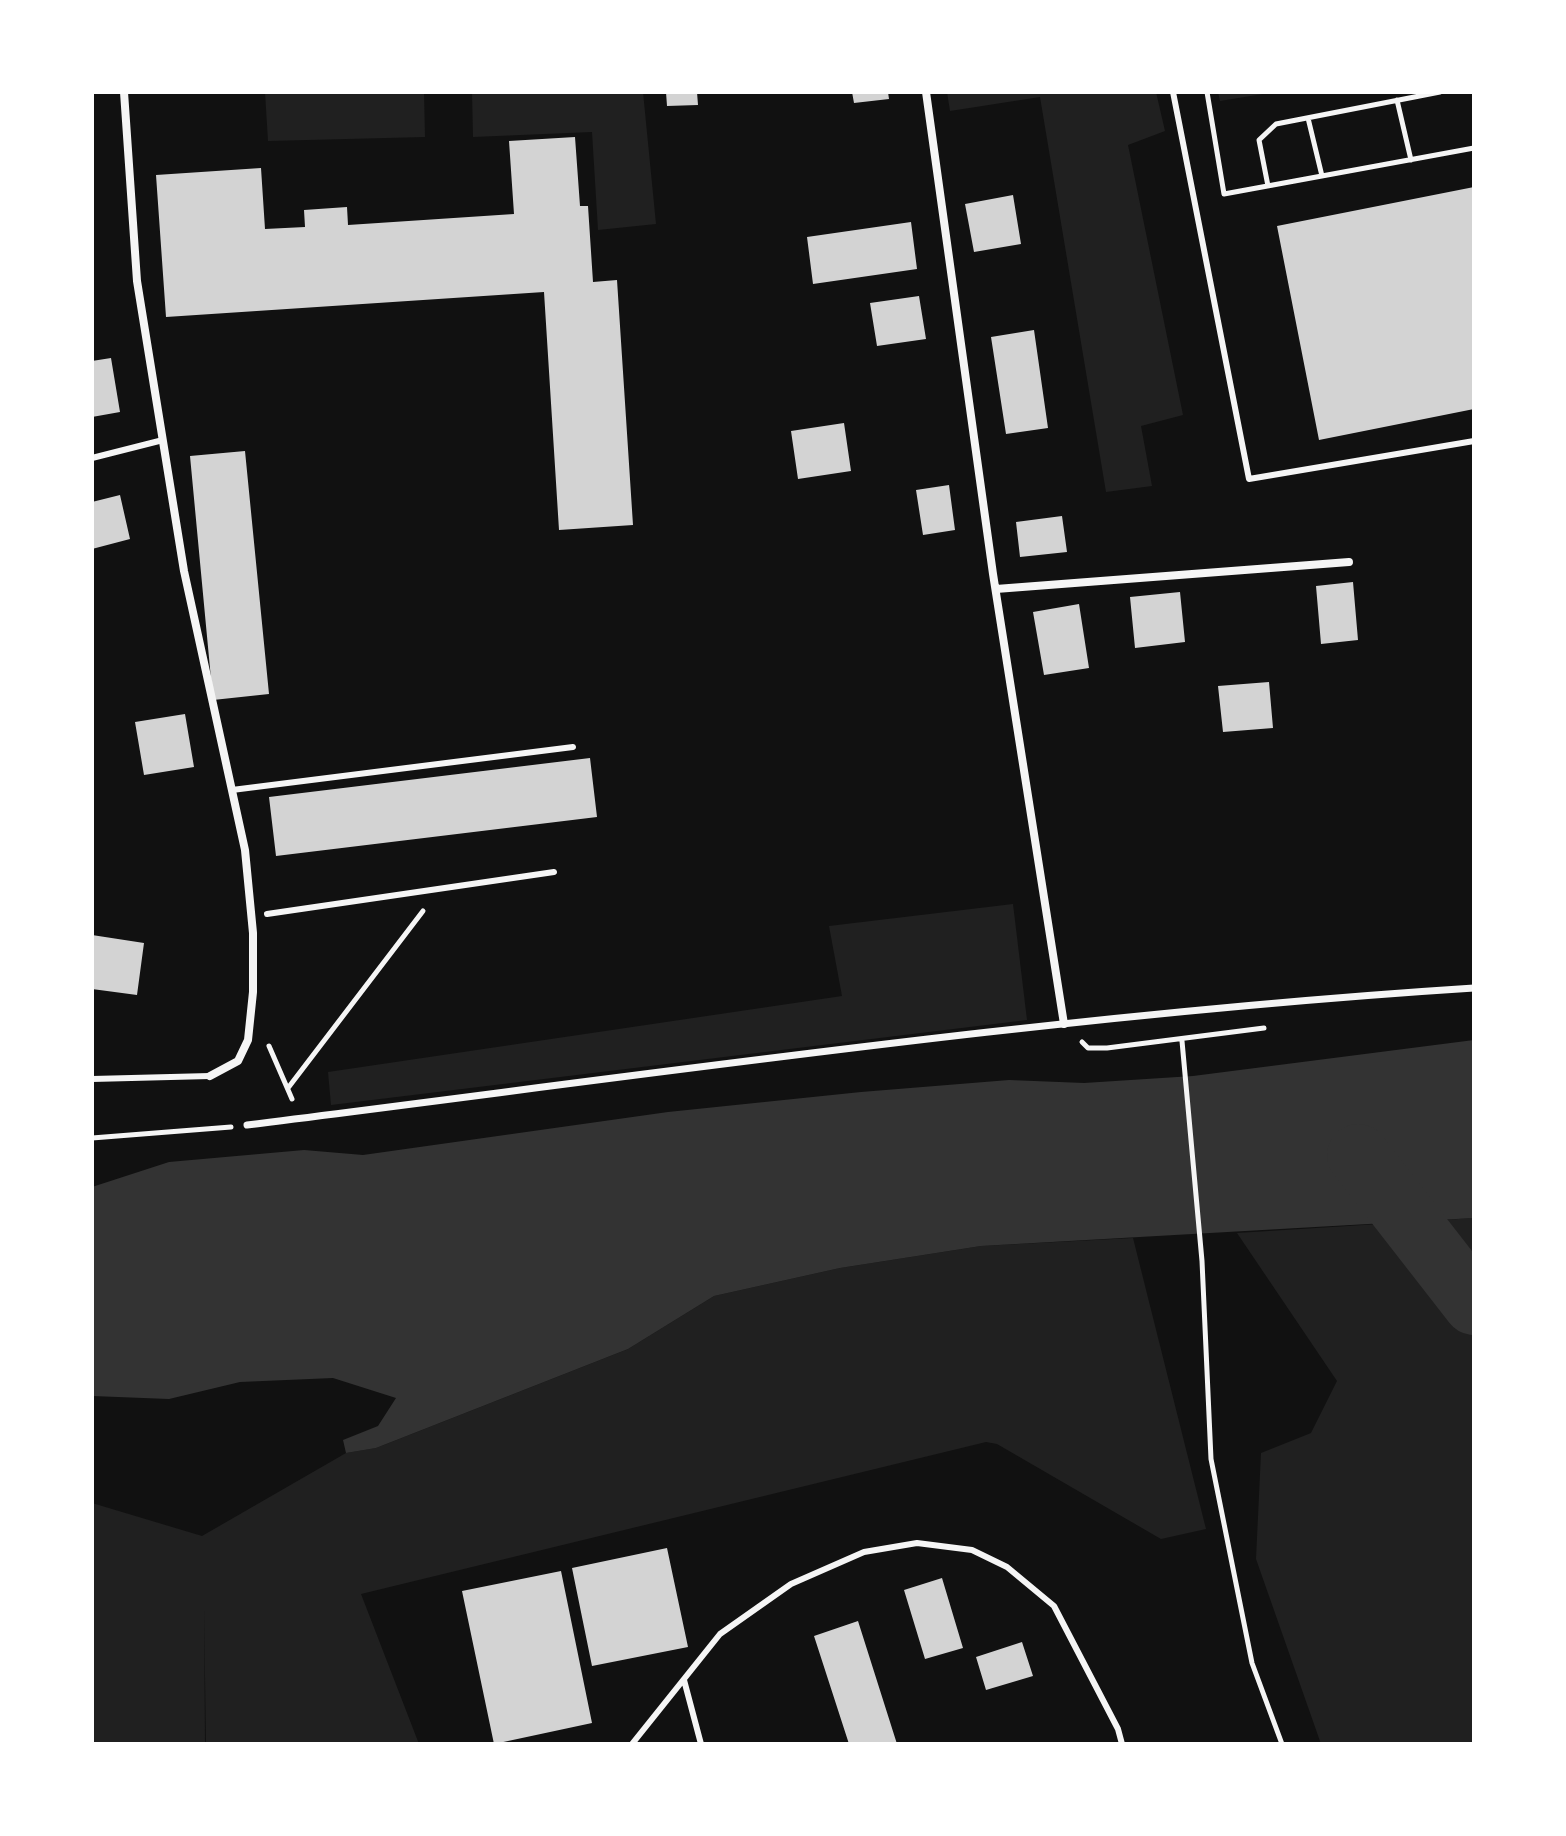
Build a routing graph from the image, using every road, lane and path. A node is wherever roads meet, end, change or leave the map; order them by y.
1 (124, 92) edge
2 (926, 92) edge
3 (1173, 92) edge
4 (1207, 92) edge
5 (1440, 92) edge
6 (1397, 100) junction
7 (1308, 118) junction
8 (1474, 148) edge
9 (1411, 160) junction
10 (1322, 176) junction
11 (1268, 186) junction
12 (163, 440) junction
13 (1474, 441) edge
14 (92, 458) edge
15 (1349, 562) dead end
16 (996, 589) junction
17 (573, 747) dead end
18 (232, 790) junction
19 (554, 872) dead end
20 (423, 891) junction
21 (267, 914) dead end
22 (1474, 988) edge
23 (1064, 1024) junction
24 (267, 1041) dead end
25 (1182, 1041) dead end
26 (210, 1076) joint
27 (92, 1079) edge
28 (288, 1088) junction
29 (295, 1105) dead end
30 (247, 1125) joint
31 (92, 1138) edge
32 (684, 1680) junction
33 (632, 1744) edge
34 (701, 1744) edge
35 (1122, 1744) edge
36 (1282, 1744) edge

1 - 12 street
2 - 16 street
3 - 13 lane
4 - 11 path
5 - 6 path
6 - 7 path
6 - 9 path
7 - 10 path
7 - 11 path
8 - 9 path
9 - 10 path
10 - 11 path
12 - 14 lane
12 - 18 street
15 - 16 street
16 - 23 street
17 - 18 lane
18 - 26 street
19 - 20 lane
20 - 21 lane
20 - 28 path
22 - 23 street
23 - 30 street
24 - 28 path
25 - 36 path
26 - 27 lane
28 - 29 path
30 - 31 path
32 - 33 lane
32 - 34 lane
32 - 35 lane

